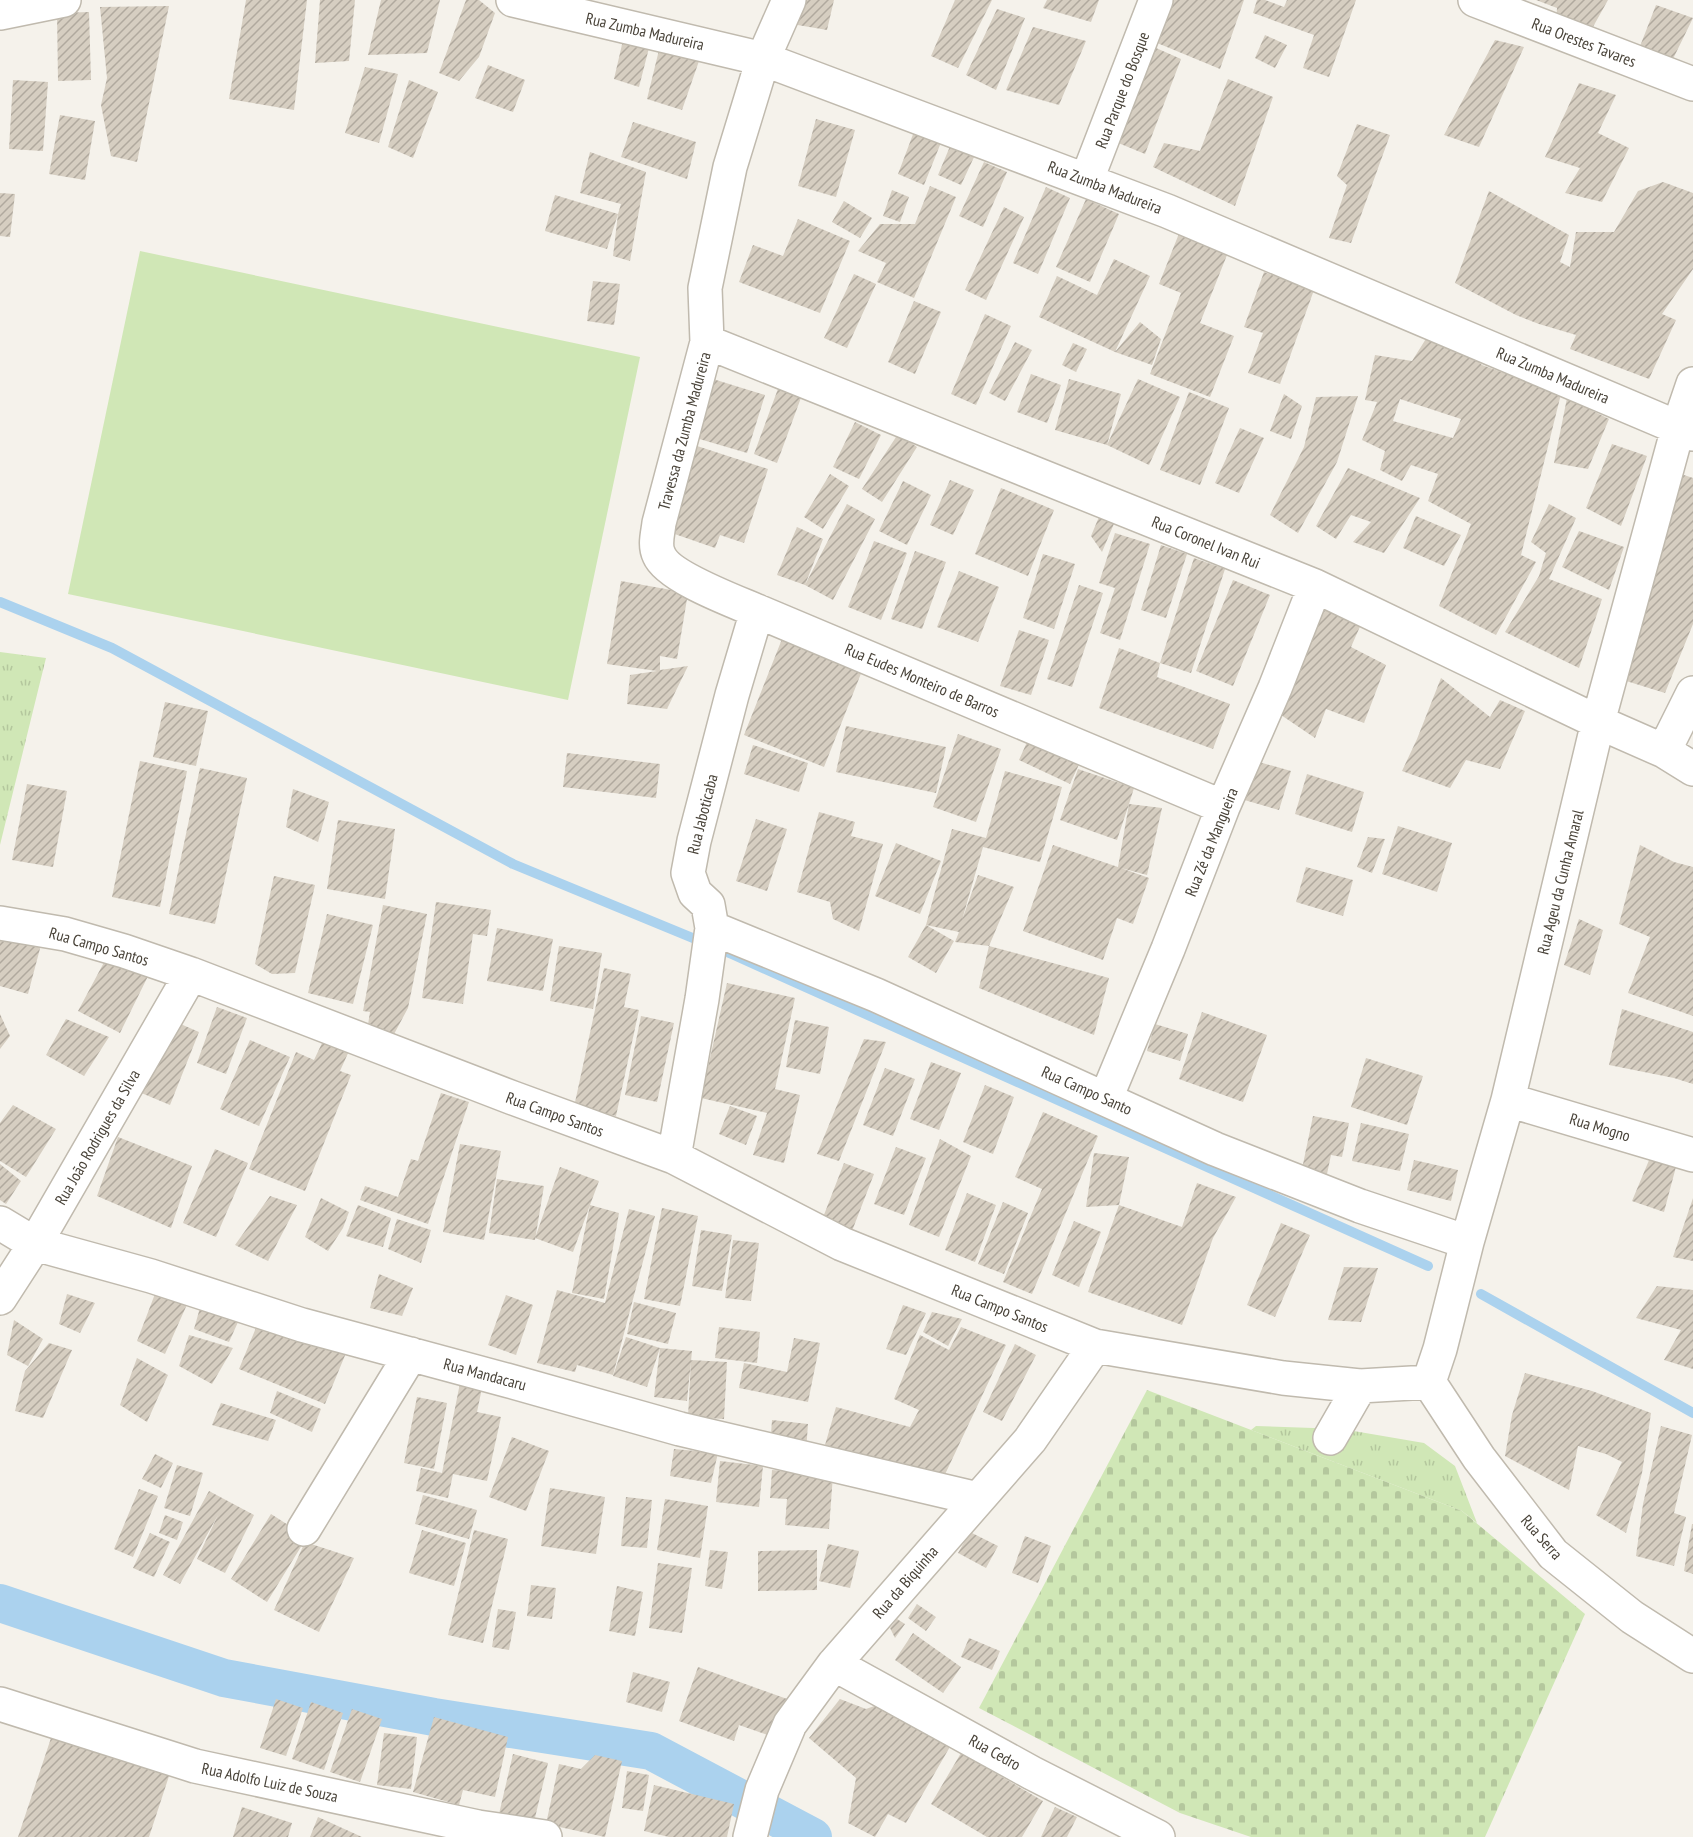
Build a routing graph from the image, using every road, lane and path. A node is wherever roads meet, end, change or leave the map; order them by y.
1 (64, 0) edge
2 (513, 0) edge
3 (789, 0) edge
4 (1156, 0) edge
5 (1475, 0) edge
6 (0, 13) edge
7 (763, 59) junction
8 (1693, 84) edge
9 (1087, 179) junction
10 (707, 342) junction
11 (1693, 384) edge
12 (1686, 431) edge
13 (659, 523) joint
14 (1315, 586) junction
15 (757, 611) junction
16 (1693, 693) edge
17 (1598, 722) junction
18 (1664, 751) junction
19 (1693, 769) edge
20 (1223, 807) junction
21 (0, 923) edge
22 (712, 928) junction
23 (191, 974) junction
24 (1106, 1098) junction
25 (1508, 1100) junction
26 (1693, 1155) edge
27 (674, 1157) junction
28 (0, 1223) edge
29 (1467, 1242) junction
30 (35, 1244) junction
31 (0, 1298) edge
32 (1095, 1346) junction
33 (411, 1354) junction
34 (1429, 1382) junction
35 (1360, 1386) junction
36 (1330, 1438) dead end
37 (978, 1499) junction
38 (304, 1529) dead end
39 (1693, 1656) edge
40 (834, 1664) junction
41 (0, 1704) edge
42 (478, 1832) edge
43 (751, 1832) edge
44 (545, 1837) edge
45 (1158, 1837) edge

1 - 6 street
2 - 7 street, Rua Zumba Madureira
3 - 7 street, Travessa da Zumba Madureira
4 - 9 street, Rua Parque do Bosque
5 - 8 street, Rua Orestes Tavares
7 - 9 street, Rua Zumba Madureira
7 - 10 street, Travessa da Zumba Madureira
9 - 12 street, Rua Zumba Madureira
10 - 13 street, Travessa da Zumba Madureira
10 - 14 street, Rua Coronel Ivan Rui
11 - 12 street, Rua Ageu da Cunha Amaral
12 - 17 street, Rua Ageu da Cunha Amaral
13 - 15 street, Rua Eudes Monteiro de Barros
14 - 17 street, Rua Coronel Ivan Rui
14 - 20 street, Rua Zé da Mangueira
15 - 20 street, Rua Eudes Monteiro de Barros
15 - 22 street, Rua Jaboticaba
16 - 18 street
17 - 18 street, Rua Coronel Ivan Rui
17 - 25 street, Rua Ageu da Cunha Amaral
18 - 19 street, Rua Coronel Ivan Rui
20 - 24 street, Rua Zé da Mangueira
21 - 23 street, Rua Campo Santos
22 - 24 street, Rua Campo Santo
22 - 27 street, Rua Jaboticaba
23 - 27 street, Rua Campo Santos
23 - 30 street, Rua João Rodrigues da Silva
24 - 29 street, Rua Campo Santo
25 - 26 street, Rua Mogno
25 - 29 street, Rua Ageu da Cunha Amaral
27 - 32 street, Rua Campo Santos
28 - 30 street, Rua Mandacaru
29 - 34 street, Rua Ageu da Cunha Amaral
30 - 31 street, Rua João Rodrigues da Silva
30 - 33 street, Rua Mandacaru
32 - 35 street
32 - 37 street, Rua da Biquinha
33 - 37 street, Rua Mandacaru
33 - 38 street
34 - 35 street
34 - 39 street, Rua Serra
35 - 36 street
37 - 40 street, Rua da Biquinha
40 - 43 street, Rua da Biquinha
40 - 45 street, Rua Cedro
41 - 42 street, Rua Adolfo Luiz de Souza
42 - 44 street, Rua Adolfo Luiz de Souza

